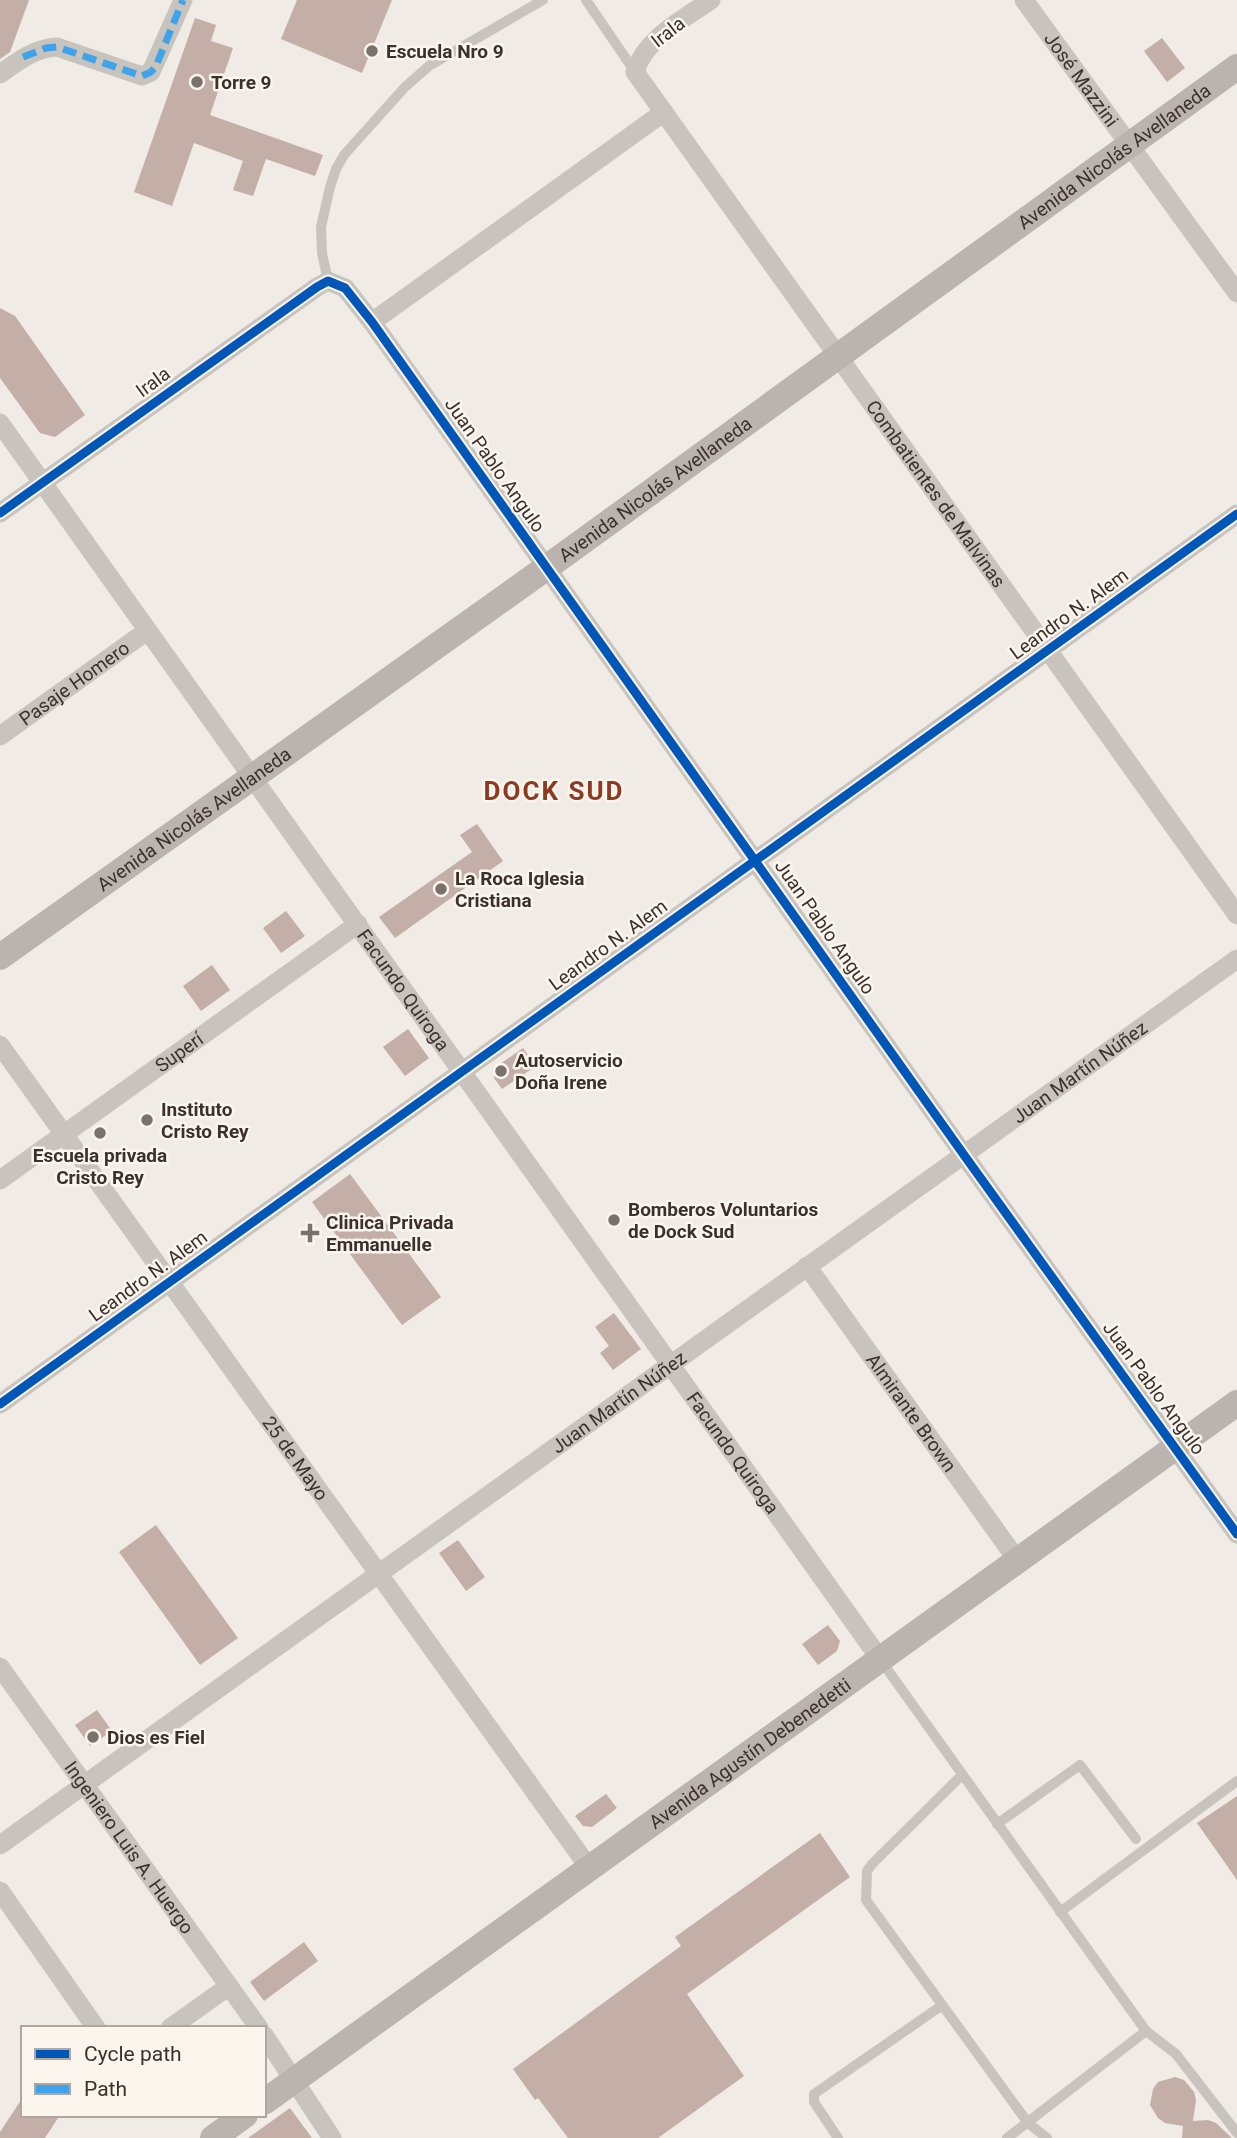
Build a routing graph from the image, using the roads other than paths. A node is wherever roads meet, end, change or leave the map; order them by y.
1 (183, 0) edge
2 (543, 0) edge
3 (586, 0) edge
4 (711, 0) edge
5 (1024, 0) edge
6 (1237, 67) edge
7 (635, 72) junction
8 (0, 74) edge
9 (664, 112) junction
10 (1129, 145) junction
11 (328, 281) junction
12 (1237, 293) edge
13 (372, 322) junction
14 (838, 355) junction
15 (0, 423) edge
16 (43, 483) junction
17 (0, 513) edge
18 (1237, 514) edge
19 (546, 568) junction
20 (147, 631) junction
21 (1049, 651) junction
22 (0, 736) edge
23 (253, 778) junction
24 (756, 860) junction
25 (1237, 915) edge
26 (358, 924) junction
27 (0, 957) edge
28 (1237, 959) edge
29 (0, 1045) edge
30 (463, 1070) junction
31 (64, 1134) junction
32 (964, 1154) junction
33 (0, 1180) edge
34 (807, 1266) junction
35 (170, 1283) junction
36 (671, 1363) junction
37 (1237, 1403) edge
38 (0, 1404) edge
39 (1175, 1446) junction
40 (1237, 1534) edge
41 (1017, 1560) junction
42 (377, 1574) junction
43 (880, 1659) junction
44 (0, 1667) edge
45 (962, 1775) junction
46 (1237, 1781) edge
47 (84, 1786) junction
48 (997, 1824) junction
49 (1136, 1839) dead end
50 (0, 1845) edge
51 (590, 1869) junction
52 (0, 1891) edge
53 (1060, 1912) junction
54 (229, 1986) junction
55 (942, 2006) junction
56 (95, 2026) edge
57 (173, 2026) edge
58 (258, 2026) edge
59 (1146, 2031) junction
60 (266, 2038) edge
61 (296, 2080) junction
62 (266, 2101) edge
63 (242, 2117) edge
64 (1028, 2123) junction
65 (1237, 2133) edge
66 (213, 2138) edge
67 (332, 2138) edge
68 (838, 2138) edge
69 (1007, 2138) edge
70 (1047, 2138) edge

1 - 8 street
2 - 11 lane
3 - 7 lane
4 - 7 street, Irala
5 - 10 street, José Mazzini
6 - 10 main road, Avenida Nicolás Avellaneda
7 - 9 street, Combatientes de Malvinas
9 - 13 street
9 - 14 street, Combatientes de Malvinas
10 - 12 street, José Mazzini
10 - 14 main road, Avenida Nicolás Avellaneda
11 - 13 street, Juan Pablo Angulo
11 - 16 street, Irala
13 - 19 street, Juan Pablo Angulo
14 - 19 main road, Avenida Nicolás Avellaneda
14 - 21 street, Combatientes de Malvinas
15 - 16 street, Facundo Quiroga
16 - 17 street, Irala
16 - 20 street, Facundo Quiroga
18 - 21 street, Leandro N. Alem
19 - 23 main road, Avenida Nicolás Avellaneda
19 - 24 street, Juan Pablo Angulo
20 - 22 street, Pasaje Homero
20 - 23 street, Facundo Quiroga
21 - 24 street, Leandro N. Alem
21 - 25 street, Combatientes de Malvinas
23 - 26 street, Facundo Quiroga
23 - 27 main road, Avenida Nicolás Avellaneda
24 - 30 street, Leandro N. Alem
24 - 32 street, Juan Pablo Angulo
26 - 30 street, Facundo Quiroga
26 - 31 street, Superí
28 - 32 street, Juan Martín Núñez
29 - 31 street, 25 de Mayo
30 - 35 street, Leandro N. Alem
30 - 36 street, Facundo Quiroga
31 - 33 street, Superí
31 - 35 street, 25 de Mayo
32 - 34 street, Juan Martín Núñez
32 - 39 street, Juan Pablo Angulo
34 - 36 street, Juan Martín Núñez
34 - 41 street, Almirante Brown
35 - 38 street, Leandro N. Alem
35 - 42 street, 25 de Mayo
36 - 42 street, Juan Martín Núñez
36 - 43 street, Facundo Quiroga
37 - 39 main road, Avenida Agustín Debenedetti
39 - 40 street, Juan Pablo Angulo
39 - 41 main road, Avenida Agustín Debenedetti
41 - 43 main road, Avenida Agustín Debenedetti
42 - 47 street, Juan Martín Núñez
42 - 51 street, 25 de Mayo
43 - 45 lane
43 - 51 main road, Avenida Agustín Debenedetti
44 - 47 street, Ingeniero Luis A. Huergo
45 - 48 lane
45 - 55 lane
46 - 53 lane
47 - 50 street, Juan Martín Núñez
47 - 54 street, Ingeniero Luis A. Huergo
48 - 49 lane
48 - 53 lane
51 - 61 main road, Avenida Agustín Debenedetti
52 - 56 street
53 - 59 lane
54 - 57 street
54 - 58 street, Ingeniero Luis A. Huergo
55 - 64 lane
55 - 68 lane
59 - 64 lane
59 - 65 lane
60 - 61 street
61 - 62 main road, Avenida Agustín Debenedetti
61 - 67 street
63 - 66 main road
64 - 69 lane
64 - 70 lane

